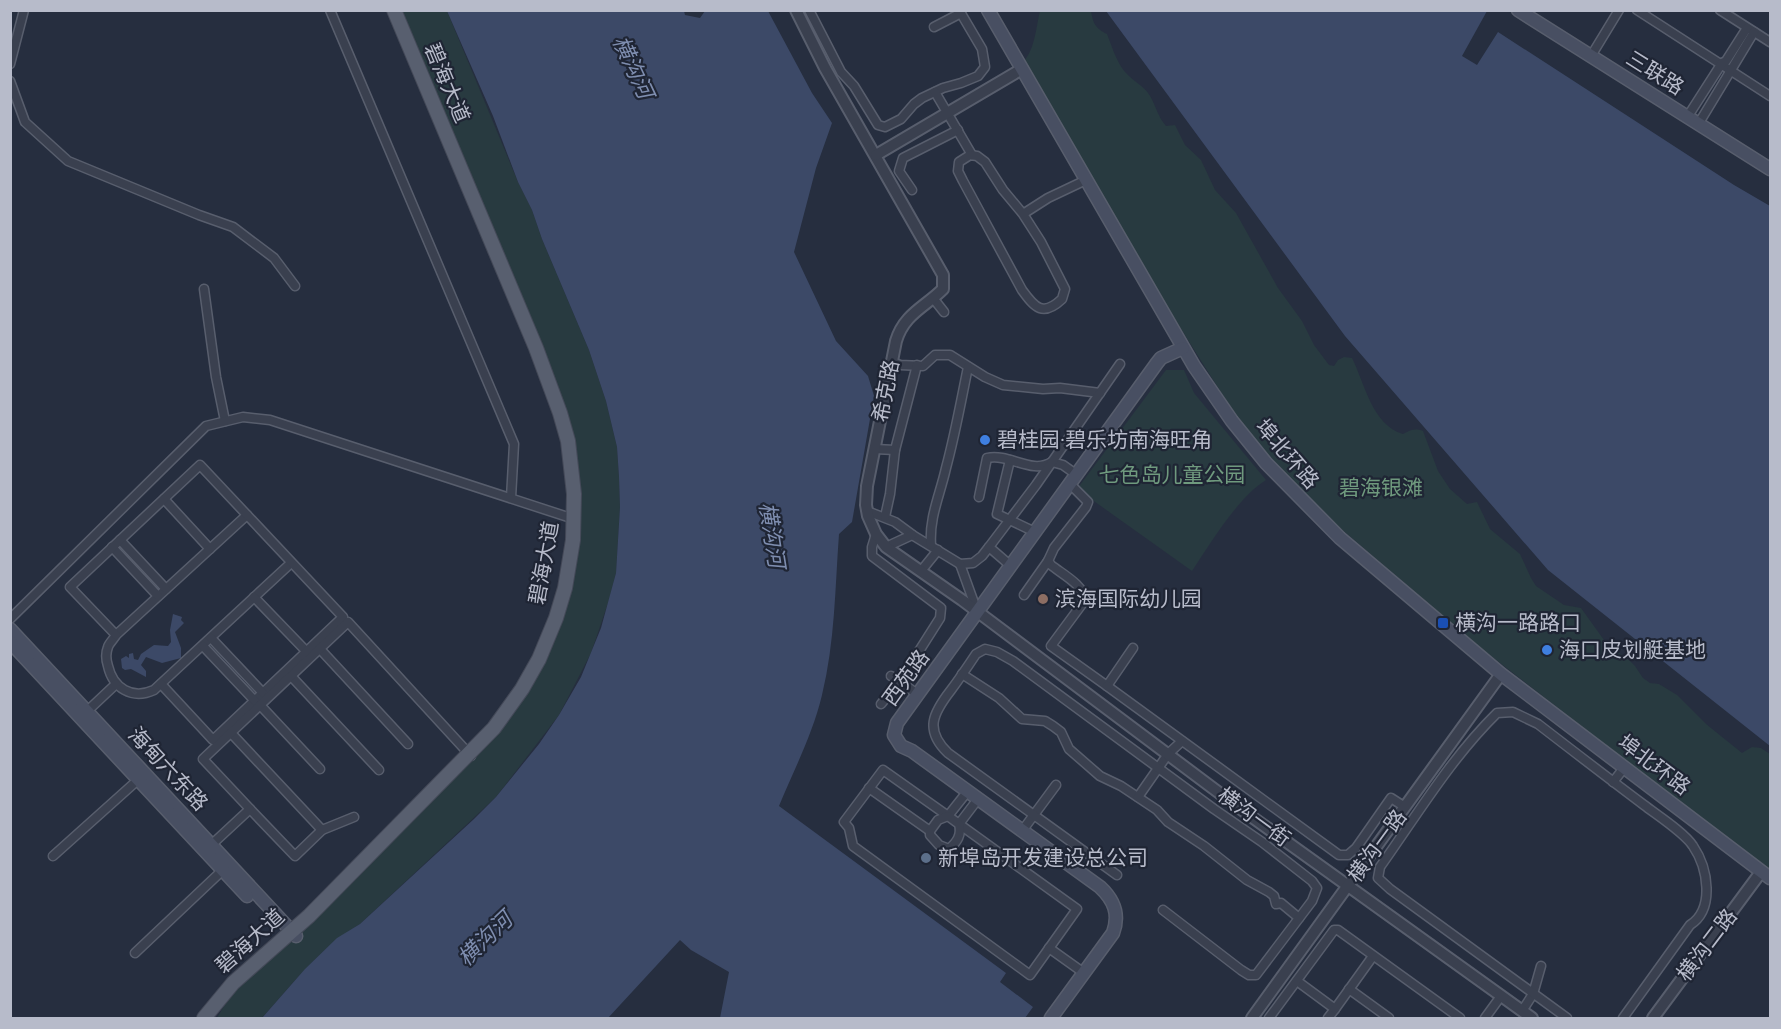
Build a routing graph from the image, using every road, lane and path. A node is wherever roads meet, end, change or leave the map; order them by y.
1 (24, 10) edge
2 (330, 10) edge
3 (397, 10) edge
4 (796, 10) edge
5 (809, 10) edge
6 (988, 10) edge
7 (1518, 10) edge
8 (1619, 10) edge
9 (1637, 10) edge
10 (1720, 10) edge
11 (960, 12) edge
12 (934, 27) dead end
13 (1750, 30) junction
14 (13, 41) edge
15 (1770, 42) edge
16 (12, 53) edge
17 (1591, 56) junction
18 (1722, 63) junction
19 (10, 64) edge
20 (1022, 69) junction
21 (1732, 70) junction
22 (10, 81) edge
23 (935, 92) junction
24 (1770, 96) edge
25 (1693, 120) junction
26 (955, 121) junction
27 (876, 155) junction
28 (972, 155) junction
29 (1770, 169) edge
30 (1086, 180) junction
31 (912, 190) dead end
32 (1023, 214) junction
33 (295, 286) dead end
34 (204, 289) dead end
35 (933, 298) junction
36 (944, 312) dead end
37 (1183, 348) junction
38 (892, 362) junction
39 (1120, 364) dead end
40 (917, 365) junction
41 (968, 367) junction
42 (1100, 393) junction
43 (225, 421) junction
44 (875, 449) junction
45 (895, 450) junction
46 (1010, 460) junction
47 (1052, 462) junction
48 (1073, 479) junction
49 (979, 497) dead end
50 (511, 498) junction
51 (164, 499) junction
52 (867, 511) junction
53 (247, 515) junction
54 (885, 517) junction
55 (574, 519) junction
56 (1009, 521) junction
57 (1035, 532) junction
58 (876, 534) junction
59 (912, 535) junction
60 (120, 540) junction
61 (112, 547) junction
62 (886, 547) junction
63 (934, 547) junction
64 (989, 547) junction
65 (210, 549) junction
66 (1048, 561) junction
67 (291, 563) junction
68 (960, 564) junction
69 (1011, 566) junction
70 (921, 571) junction
71 (166, 589) junction
72 (158, 596) junction
73 (1024, 596) dead end
74 (254, 597) junction
75 (977, 612) junction
76 (10, 619) edge
77 (346, 620) junction
78 (10, 629) edge
79 (116, 636) junction
80 (211, 638) junction
81 (10, 642) edge
82 (203, 646) junction
83 (1133, 648) dead end
84 (320, 649) junction
85 (307, 652) junction
86 (962, 674) junction
87 (1501, 674) junction
88 (291, 676) junction
89 (891, 676) dead end
90 (900, 681) junction
91 (116, 684) junction
92 (161, 684) junction
93 (1107, 686) junction
94 (263, 693) junction
95 (918, 695) junction
96 (258, 703) junction
97 (881, 704) dead end
98 (84, 714) junction
99 (231, 733) junction
100 (1182, 741) junction
101 (408, 744) dead end
102 (1168, 754) junction
103 (471, 755) junction
104 (1158, 767) junction
105 (1624, 768) junction
106 (320, 769) dead end
107 (379, 770) dead end
108 (142, 777) junction
109 (1613, 782) junction
110 (1056, 785) dead end
111 (869, 788) junction
112 (973, 796) junction
113 (1138, 796) junction
114 (1405, 807) junction
115 (249, 809) junction
116 (1034, 815) junction
117 (948, 816) junction
118 (354, 817) dead end
119 (959, 824) junction
120 (1393, 824) junction
121 (322, 830) junction
122 (930, 831) junction
123 (1022, 831) junction
124 (1404, 833) junction
125 (207, 848) junction
126 (53, 856) dead end
127 (226, 867) junction
128 (1117, 875) dead end
129 (1766, 875) edge
130 (1349, 886) junction
131 (1163, 910) dead end
132 (1299, 918) junction
133 (291, 936) junction
134 (1049, 948) junction
135 (135, 953) dead end
136 (1373, 956) junction
137 (1541, 966) dead end
138 (1084, 973) junction
139 (1297, 981) junction
140 (1349, 989) junction
141 (1533, 994) junction
142 (1501, 996) junction
143 (1335, 1009) junction
144 (1522, 1011) junction
145 (204, 1018) edge
146 (211, 1018) edge
147 (1051, 1018) edge
148 (1252, 1018) edge
149 (1269, 1018) edge
150 (1328, 1018) edge
151 (1389, 1018) edge
152 (1460, 1018) edge
153 (1485, 1018) edge
154 (1532, 1018) edge
155 (1567, 1018) edge
156 (1623, 1018) edge
157 (1653, 1018) edge

1 - 14 street
2 - 50 street
3 - 55 main road, 碧海大道
3 - 103 main road, 碧海大道
4 - 27 street
5 - 23 street
6 - 20 main road, 埠北环路
7 - 17 main road, 三联路
8 - 17 street
9 - 18 street
10 - 13 street
11 - 12 street
11 - 23 street
13 - 15 street
13 - 18 street
13 - 21 street
14 - 16 street
16 - 19 street
17 - 25 main road, 三联路
18 - 21 street
18 - 25 street
20 - 26 street
20 - 30 main road, 埠北环路
21 - 24 street
21 - 25 street
22 - 33 street
23 - 26 street
25 - 29 main road, 三联路
26 - 27 street
26 - 28 street
26 - 31 street
27 - 35 street
28 - 32 street
28 - 32 street
30 - 32 street
30 - 37 main road, 埠北环路
34 - 43 street
35 - 36 street
35 - 38 street, 希克路
37 - 48 main road, 西苑路
37 - 87 main road, 埠北环路
38 - 40 street
38 - 44 street, 希克路
39 - 42 street
40 - 41 street
40 - 45 street
41 - 42 street
41 - 63 street
42 - 47 street
43 - 50 street
43 - 76 street
44 - 45 street
44 - 52 street, 希克路
45 - 54 street
46 - 47 street
46 - 49 street
46 - 56 street
47 - 48 street
47 - 56 street
48 - 57 main road, 西苑路
48 - 66 street
50 - 55 street
51 - 53 street
51 - 60 street
51 - 65 street
52 - 54 street
52 - 58 street, 希克路
53 - 65 street
53 - 67 street
54 - 59 street
55 - 103 main road, 碧海大道
56 - 57 street
56 - 64 street
57 - 69 main road, 西苑路
58 - 62 street, 希克路
58 - 90 street
59 - 62 street
59 - 63 street
60 - 61 street
60 - 71 street
61 - 72 street
61 - 79 street
62 - 70 street, 希克路
63 - 68 street
63 - 70 street
64 - 68 street
64 - 69 street
65 - 71 street
66 - 73 street
66 - 93 street
67 - 74 street
67 - 77 street
68 - 75 street
69 - 75 main road, 西苑路
70 - 75 street, 希克路
71 - 72 street
72 - 79 street
74 - 80 street
74 - 85 street
75 - 95 main road, 西苑路
75 - 102 street, 横沟一街
77 - 84 street
77 - 85 street
77 - 103 street
78 - 98 main road, 海甸六东路
79 - 91 street
80 - 82 street
80 - 94 street
81 - 98 main road, 海甸六东路
82 - 92 street
82 - 96 street
83 - 93 street
84 - 88 street
84 - 101 street
85 - 94 street
86 - 104 street
86 - 113 street
86 - 116 street
87 - 105 main road, 埠北环路
87 - 114 street, 横沟一路
88 - 96 street
88 - 107 street
89 - 90 street
90 - 95 street
90 - 97 street
91 - 92 street
91 - 98 street
92 - 96 street
93 - 100 street
94 - 96 street
95 - 112 main road, 西苑路
96 - 99 street
96 - 106 street
98 - 108 main road, 海甸六东路
99 - 115 street
99 - 121 street
100 - 102 street
100 - 114 street
102 - 104 street
102 - 130 street, 横沟一街
103 - 133 main road, 碧海大道
104 - 113 street
104 - 132 street
105 - 109 street
105 - 129 main road, 埠北环路
108 - 125 main road, 海甸六东路
108 - 126 street
109 - 124 street
109 - 156 street
110 - 116 street
111 - 117 street
111 - 122 street
111 - 134 street
112 - 117 street
112 - 119 street
112 - 123 main road, 西苑路
113 - 132 street
114 - 120 street, 横沟一路
115 - 121 street
115 - 125 street
116 - 123 street
116 - 128 street
117 - 119 street
117 - 122 street
118 - 121 street
119 - 122 street
119 - 134 street
120 - 124 street
120 - 130 street, 横沟一路
123 - 138 main road, 西苑路
124 - 141 street
125 - 127 main road, 海甸六东路
127 - 133 main road, 海甸六东路
127 - 135 street
129 - 157 street, 横沟二路
130 - 142 street, 横沟一街
130 - 148 street, 横沟一路
131 - 132 street
133 - 145 main road, 碧海大道
133 - 146 main road, 碧海大道
134 - 138 street
136 - 139 street
136 - 140 street
136 - 152 street
137 - 141 street
138 - 147 main road, 西苑路
139 - 143 street
139 - 149 street
140 - 143 street
140 - 151 street
141 - 144 street
141 - 155 street
142 - 144 street, 横沟一街
142 - 153 street
143 - 150 street
144 - 154 street, 横沟一街

